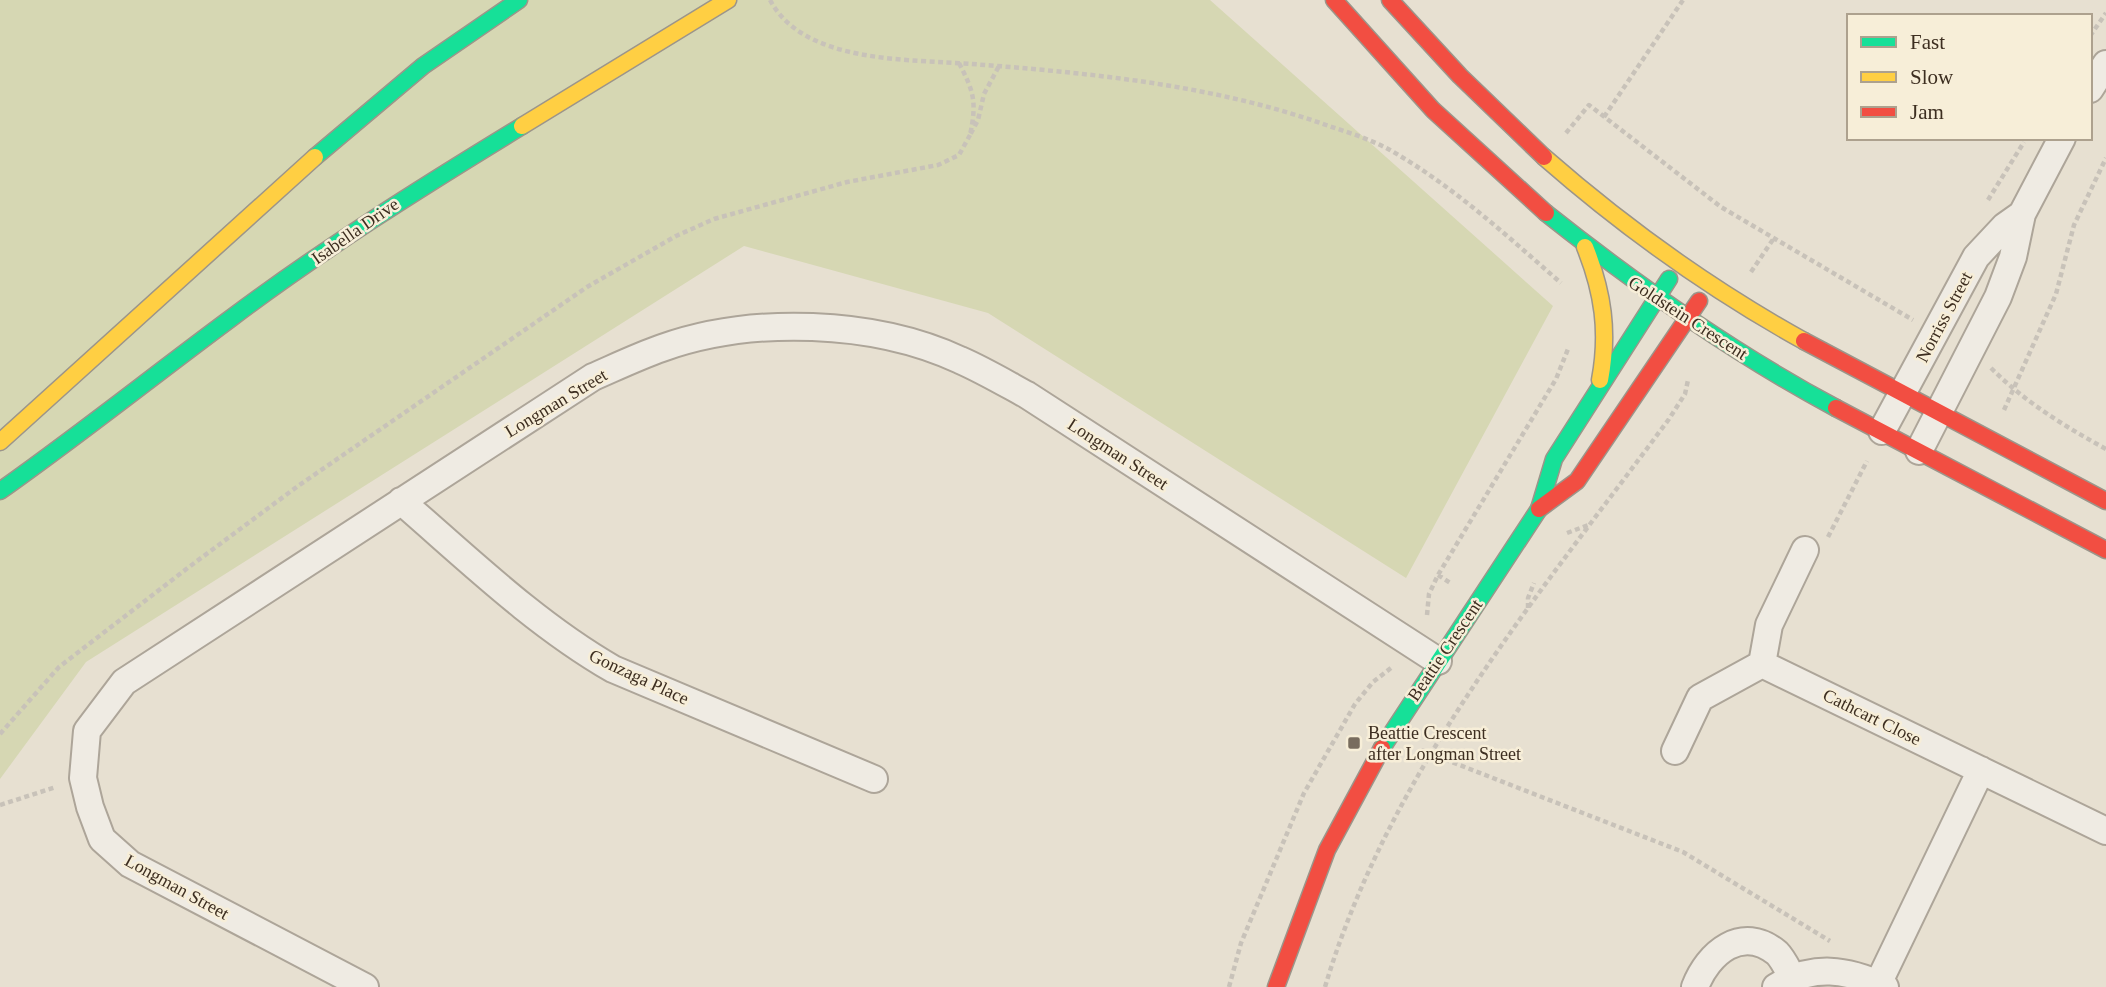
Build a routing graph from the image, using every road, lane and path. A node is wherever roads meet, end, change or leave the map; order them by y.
1 (519, 0) edge
2 (728, 0) edge
3 (770, 0) edge
4 (1334, 0) edge
5 (1390, 0) edge
6 (1683, 0) edge
7 (2106, 13) edge
8 (2092, 33) edge
9 (960, 63) junction
10 (2106, 64) edge
11 (999, 66) junction
12 (2092, 86) edge
13 (1589, 105) dead end
14 (1604, 117) junction
15 (970, 135) junction
16 (2061, 140) edge
17 (2106, 158) edge
18 (2022, 215) junction
19 (1585, 247) junction
20 (1678, 264) junction
21 (1710, 285) junction
22 (1566, 289) dead end
23 (1656, 299) junction
24 (1686, 320) junction
25 (1915, 321) dead end
26 (1570, 342) dead end
27 (1986, 363) dead end
28 (1688, 371) dead end
29 (2013, 390) junction
30 (1597, 391) junction
31 (1902, 394) junction
32 (1939, 414) junction
33 (1878, 441) junction
34 (0, 442) edge
35 (2106, 449) edge
36 (1919, 451) junction
37 (0, 491) edge
38 (401, 501) junction
39 (2106, 501) edge
40 (1539, 509) junction
41 (1805, 550) joint
42 (2106, 550) edge
43 (1428, 614) dead end
44 (1438, 661) junction
45 (1762, 664) junction
46 (1390, 670) dead end
47 (0, 734) edge
48 (1675, 751) dead end
49 (1431, 755) junction
50 (1981, 770) junction
51 (83, 778) junction
52 (874, 779) dead end
53 (0, 805) edge
54 (2106, 831) edge
55 (1848, 972) junction
56 (1784, 982) edge
57 (1881, 985) edge
58 (365, 987) edge
59 (1229, 987) edge
60 (1276, 987) edge
61 (1325, 987) edge
62 (1695, 987) edge

1 - 34 street
2 - 37 street, Isabella Drive
3 - 9 path
4 - 19 street, Goldstein Crescent
5 - 20 street
6 - 14 path
7 - 8 path
9 - 11 path
9 - 15 path
10 - 12 street
11 - 15 path
11 - 22 path
13 - 14 path
14 - 25 path
15 - 47 path
16 - 18 street, Norriss Street
17 - 29 path
18 - 31 street, Norriss Street
18 - 32 street, Norriss Street
19 - 23 street, Goldstein Crescent
19 - 30 street
20 - 21 street
20 - 23 street, Beattie Crescent
21 - 24 street, Beattie Crescent
21 - 31 street
23 - 24 street, Goldstein Crescent
23 - 30 street, Beattie Crescent
24 - 33 street, Goldstein Crescent
24 - 40 street, Beattie Crescent
26 - 43 path
27 - 29 path
28 - 49 path
29 - 35 path
30 - 40 street, Beattie Crescent
31 - 32 street
31 - 33 street, Norriss Street
32 - 36 street, Norriss Street
32 - 39 street
33 - 36 street, Goldstein Crescent
33 - 41 path
36 - 42 street, Goldstein Crescent
38 - 44 street, Longman Street
38 - 51 street, Longman Street
38 - 52 street, Gonzaga Place
40 - 44 street, Beattie Crescent
41 - 45 street
44 - 60 street, Beattie Crescent
45 - 48 street
45 - 50 street, Cathcart Close
46 - 59 path
49 - 55 path
49 - 61 path
50 - 54 street, Cathcart Close
50 - 57 street
51 - 53 path
51 - 58 street, Longman Street
55 - 56 street
55 - 57 street
56 - 62 street

